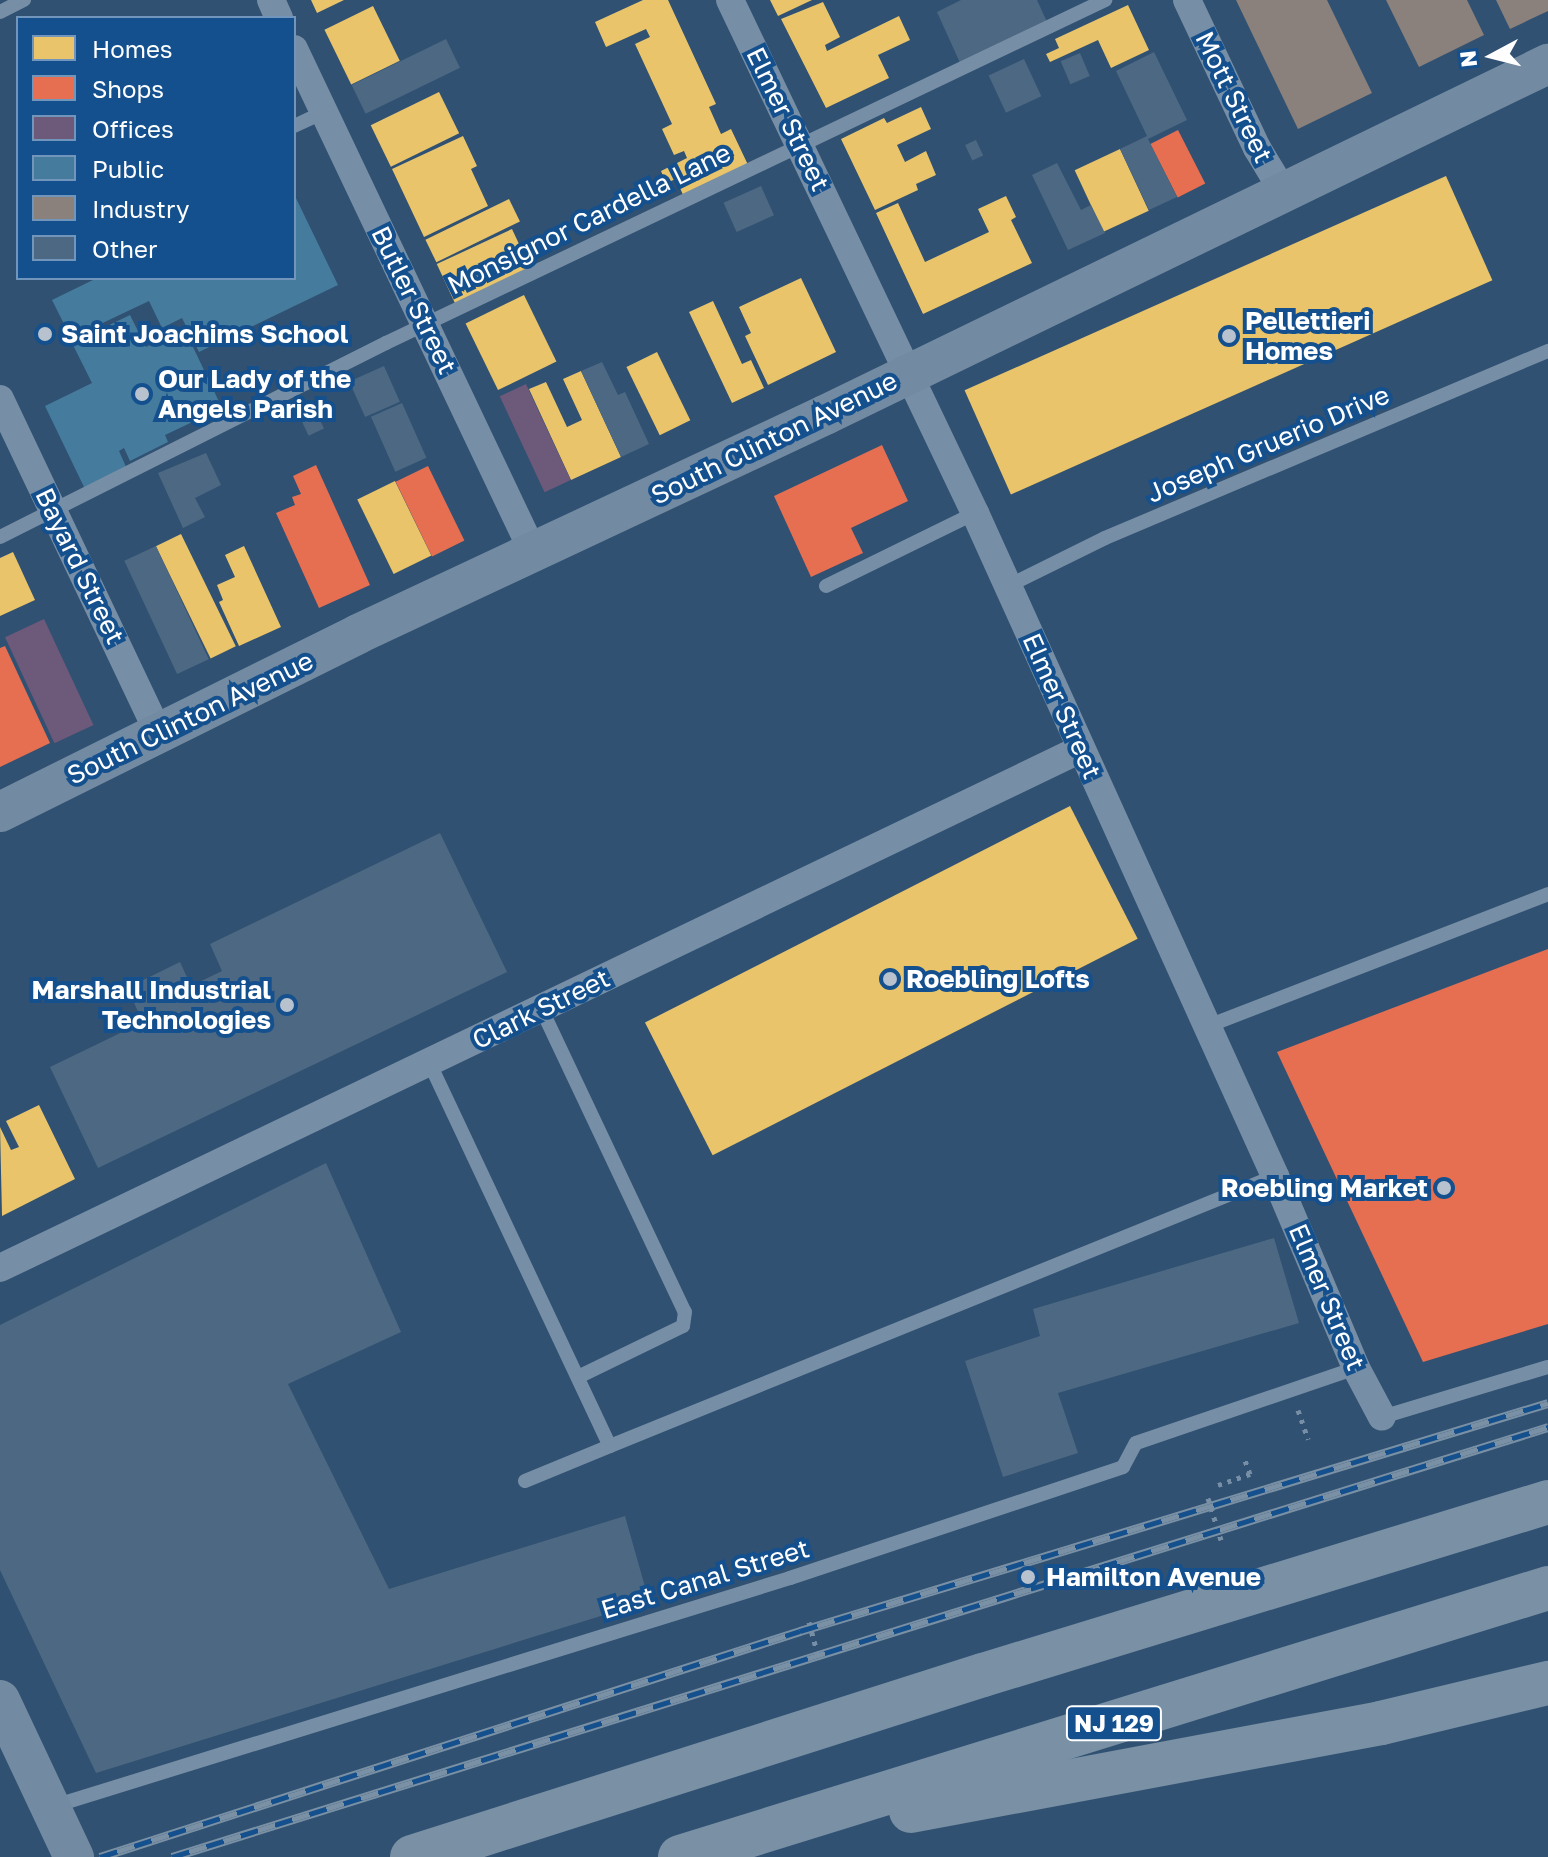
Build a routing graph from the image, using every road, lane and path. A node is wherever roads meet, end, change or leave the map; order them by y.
1 (24, 0) edge
2 (730, 0) edge
3 (1105, 0) edge
4 (1187, 0) edge
5 (0, 12) edge
6 (296, 53) edge
7 (1548, 64) edge
8 (324, 112) junction
9 (296, 125) edge
10 (800, 144) junction
11 (1284, 193) junction
12 (425, 324) junction
13 (1548, 351) edge
14 (910, 372) junction
15 (0, 399) edge
16 (54, 511) junction
17 (975, 513) junction
18 (0, 537) edge
19 (533, 552) junction
20 (826, 586) dead end
21 (1008, 586) junction
22 (159, 734) junction
23 (1081, 749) junction
24 (0, 812) edge
25 (1548, 894) edge
26 (541, 1008) junction
27 (1208, 1026) junction
28 (430, 1064) junction
29 (1275, 1176) junction
30 (0, 1268) edge
31 (1548, 1367) edge
32 (1356, 1368) junction
33 (578, 1377) junction
34 (1382, 1417) joint
35 (610, 1446) junction
36 (1245, 1460) dead end
37 (525, 1481) dead end
38 (1218, 1485) dead end
39 (1208, 1498) dead end
40 (1548, 1502) edge
41 (1221, 1540) dead end
42 (1548, 1588) edge
43 (809, 1622) dead end
44 (819, 1660) dead end
45 (1548, 1683) edge
46 (0, 1700) edge
47 (50, 1807) junction
48 (750, 1837) junction
49 (74, 1857) edge
50 (412, 1857) edge
51 (680, 1857) edge

1 - 5 lane
2 - 10 street, Elmer Street
3 - 10 lane, Monsignor Cardella Lane
4 - 11 street, Mott Street
6 - 8 street, Butler Street
7 - 11 street, South Clinton Avenue
8 - 9 lane
8 - 12 street, Butler Street
10 - 12 lane, Monsignor Cardella Lane
10 - 14 street, Elmer Street
11 - 14 street, South Clinton Avenue
12 - 16 lane, Monsignor Cardella Lane
12 - 19 street, Butler Street
13 - 21 lane, Joseph Gruerio Drive
14 - 17 street, Elmer Street
14 - 19 street, South Clinton Avenue
15 - 16 street, Bayard Street
16 - 18 lane, Monsignor Cardella Lane
16 - 22 street, Bayard Street
17 - 20 lane
17 - 21 street, Elmer Street
19 - 22 street, South Clinton Avenue
21 - 23 street, Elmer Street
22 - 24 street, South Clinton Avenue
23 - 26 street, Clark Street
23 - 27 street, Elmer Street
25 - 27 lane
26 - 28 street, Clark Street
26 - 33 lane
27 - 29 street, Elmer Street
28 - 30 street, Clark Street
28 - 33 lane
29 - 32 street, Elmer Street
29 - 35 lane
31 - 34 lane
32 - 34 street, Elmer Street
32 - 47 lane, East Canal Street
33 - 35 lane
35 - 37 lane
36 - 38 path
39 - 41 path
40 - 50 highway
42 - 48 highway, NJ 129
43 - 44 path
45 - 48 highway
46 - 47 street
47 - 49 street
48 - 51 highway, NJ 129

